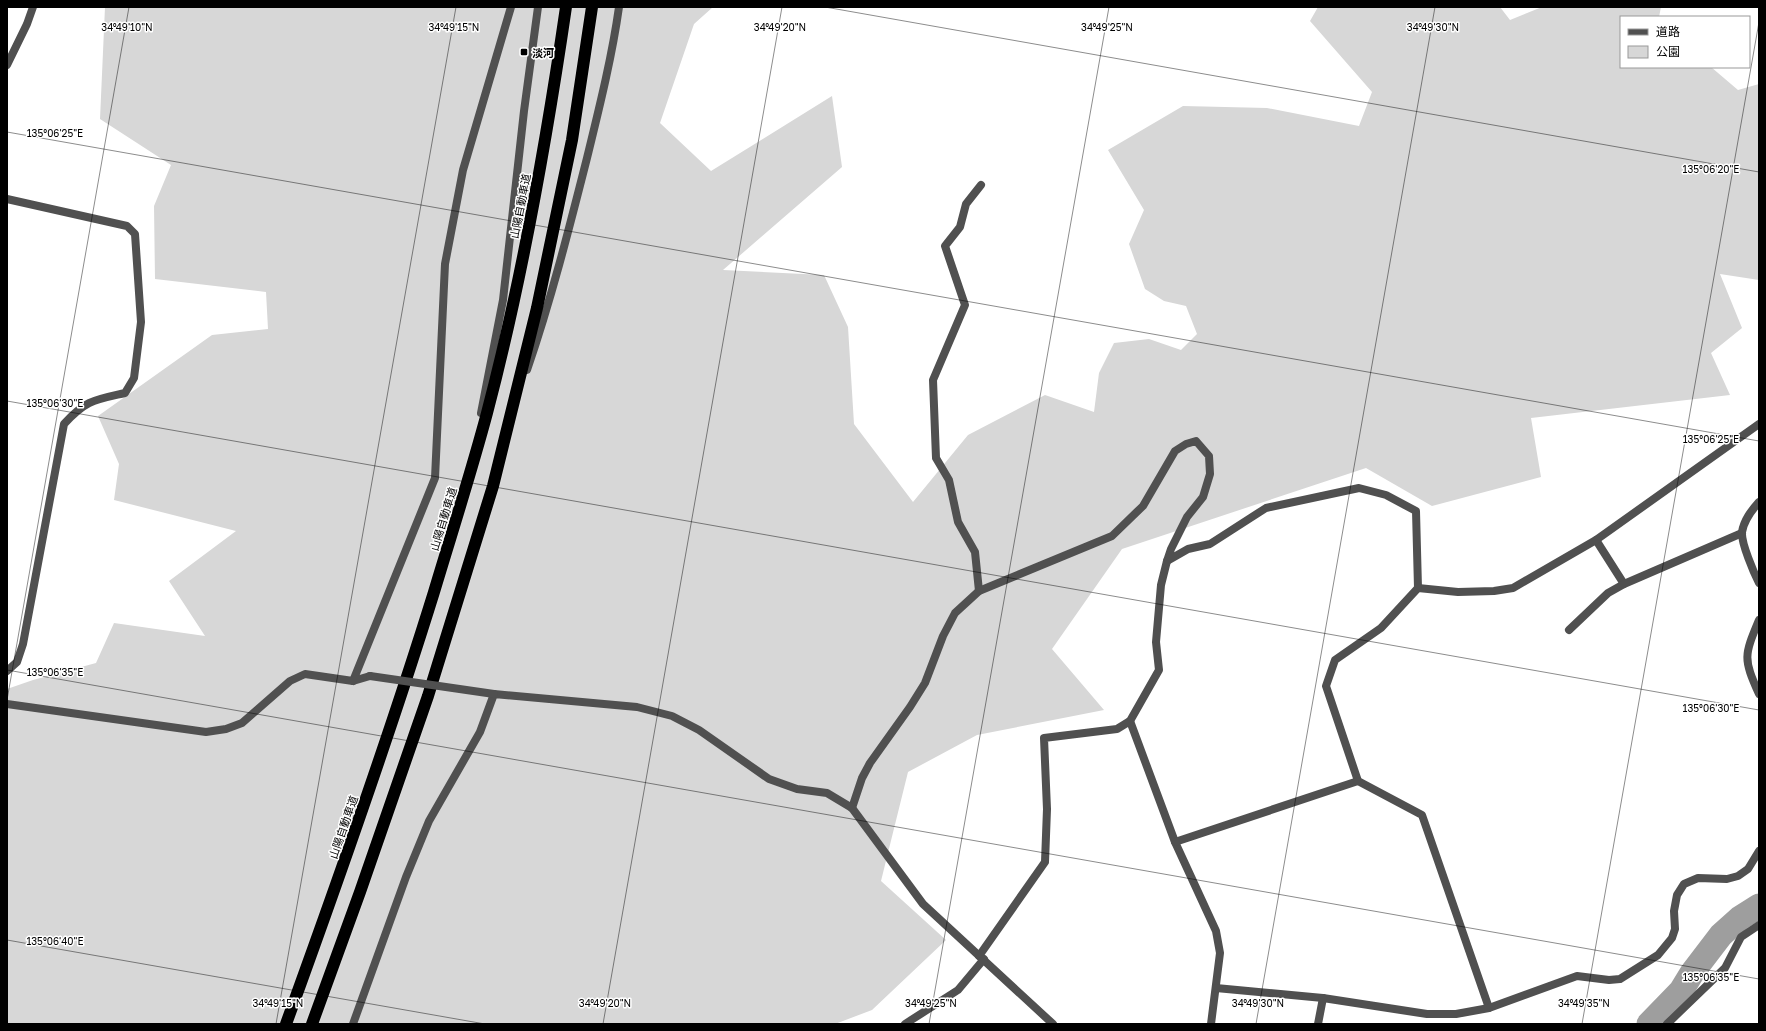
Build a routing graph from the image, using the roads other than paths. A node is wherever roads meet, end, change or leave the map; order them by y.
1 (33, 7) edge
2 (511, 7) edge
3 (538, 7) edge
4 (566, 7) edge
5 (592, 7) edge
6 (619, 7) edge
7 (7, 65) edge
8 (981, 185) dead end
9 (7, 199) edge
10 (510, 418) junction
11 (1759, 424) edge
12 (468, 481) junction
13 (1759, 502) edge
14 (1742, 533) junction
15 (1596, 540) junction
16 (1167, 561) junction
17 (1759, 583) edge
18 (1624, 584) junction
19 (1418, 588) junction
20 (979, 591) junction
21 (1759, 620) edge
22 (1569, 630) dead end
23 (7, 671) edge
24 (353, 681) junction
25 (494, 694) junction
26 (1759, 694) edge
27 (7, 704) edge
28 (1130, 721) junction
29 (1358, 780) junction
30 (852, 808) junction
31 (1175, 842) junction
32 (1759, 851) edge
33 (1759, 925) edge
34 (982, 957) junction
35 (1216, 988) junction
36 (1323, 998) junction
37 (1489, 1008) junction
38 (286, 1024) edge
39 (312, 1024) edge
40 (353, 1024) edge
41 (906, 1024) edge
42 (1053, 1024) edge
43 (1211, 1024) edge
44 (1318, 1024) edge
45 (1667, 1024) edge

1 - 7 street
2 - 24 street
3 - 12 street
4 - 12 highway, 山陽自動車道
5 - 10 highway
6 - 10 street
8 - 20 street
9 - 23 street
10 - 39 highway
11 - 15 street
12 - 38 highway, 山陽自動車道
13 - 14 street
14 - 17 street
14 - 18 street
15 - 18 street
15 - 19 street
16 - 19 street
16 - 20 street
16 - 28 street
18 - 22 street
19 - 29 street
20 - 30 street
21 - 26 street
24 - 25 street, bridge
24 - 27 street
25 - 30 street
25 - 40 street
28 - 31 street
28 - 34 street
29 - 31 street
29 - 37 street
30 - 34 street
31 - 35 street
32 - 37 street
33 - 45 street
34 - 41 street
34 - 42 street
35 - 36 street
35 - 43 street
36 - 37 street
36 - 44 street

